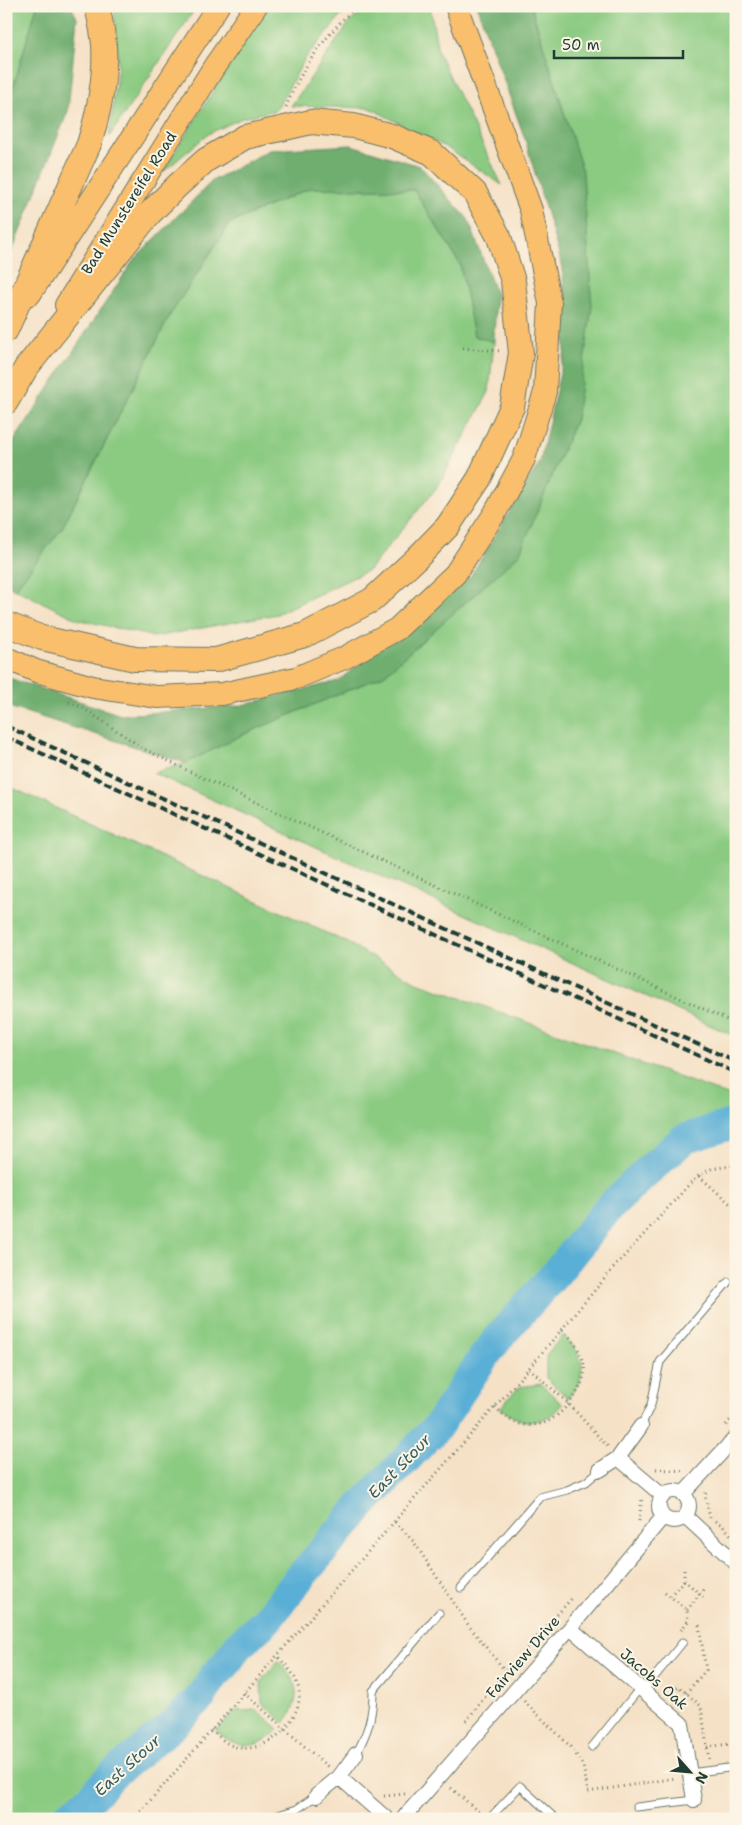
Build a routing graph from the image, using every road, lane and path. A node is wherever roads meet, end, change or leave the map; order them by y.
1 (97, 6) edge
2 (218, 6) edge
3 (256, 6) edge
4 (357, 6) edge
5 (456, 6) edge
6 (282, 129) junction
7 (6, 330) edge
8 (463, 348) dead end
9 (521, 353) junction
10 (26, 368) junction
11 (6, 402) edge
12 (6, 624) edge
13 (6, 658) edge
14 (66, 701) dead end
15 (736, 1024) edge
16 (736, 1165) edge
17 (698, 1176) junction
18 (736, 1208) edge
19 (728, 1282) dead end
20 (562, 1330) junction
21 (529, 1368) junction
22 (568, 1403) junction
23 (495, 1407) junction
24 (736, 1414) edge
25 (641, 1426) joint
26 (724, 1428) dead end
27 (736, 1437) edge
28 (618, 1458) junction
29 (600, 1470) joint
30 (642, 1478) junction
31 (699, 1478) junction
32 (683, 1494) junction
33 (663, 1496) junction
34 (685, 1516) junction
35 (663, 1517) junction
36 (395, 1522) junction
37 (638, 1527) dead end
38 (736, 1540) edge
39 (734, 1555) edge
40 (684, 1570) dead end
41 (684, 1580) junction
42 (704, 1587) dead end
43 (461, 1588) dead end
44 (578, 1592) dead end
45 (665, 1592) dead end
46 (700, 1594) junction
47 (670, 1596) junction
48 (703, 1597) dead end
49 (687, 1610) junction
50 (439, 1613) dead end
51 (699, 1625) dead end
52 (570, 1628) junction
53 (680, 1630) dead end
54 (683, 1642) dead end
55 (277, 1656) junction
56 (506, 1672) junction
57 (641, 1689) junction
58 (686, 1692) dead end
59 (244, 1693) junction
60 (463, 1724) dead end
61 (284, 1728) junction
62 (211, 1730) junction
63 (736, 1743) edge
64 (592, 1746) dead end
65 (707, 1747) dead end
66 (356, 1754) joint
67 (736, 1767) edge
68 (690, 1773) junction
69 (339, 1777) junction
70 (451, 1788) dead end
71 (408, 1794) dead end
72 (316, 1796) joint
73 (694, 1800) joint
74 (367, 1802) junction
75 (637, 1807) dead end
76 (386, 1818) edge
77 (406, 1818) edge
78 (134, 1819) edge
79 (266, 1819) edge
80 (488, 1819) edge
81 (556, 1819) edge

1 - 7 highway
2 - 7 main road
3 - 10 main road, Bad Munstereifel Road
4 - 6 path
5 - 13 main road
6 - 9 highway
6 - 10 highway
8 - 9 path
9 - 12 highway
10 - 11 highway, Bad Munstereifel Road
14 - 15 path
16 - 17 path
17 - 18 path
17 - 20 path
19 - 25 lane
20 - 21 path
20 - 22 path
21 - 22 path
21 - 23 path
22 - 23 path
22 - 28 path
23 - 36 path
24 - 26 path
25 - 28 street
27 - 31 street
28 - 29 street
28 - 30 street
29 - 43 lane
30 - 31 path
30 - 33 street
30 - 37 path
31 - 32 street
31 - 38 path
32 - 33 street
32 - 34 street
33 - 35 street
34 - 35 street
34 - 39 street
35 - 52 street, Fairview Drive
36 - 55 path
36 - 56 path
40 - 41 path
41 - 46 path
41 - 47 path
42 - 46 path
44 - 56 path
45 - 47 path
46 - 48 path
46 - 49 path
47 - 49 path
49 - 53 path
50 - 66 lane
51 - 58 path
52 - 57 street, Jacobs Oak
52 - 77 street, Fairview Drive
54 - 57 lane
55 - 59 path
55 - 61 path
56 - 60 path
57 - 64 lane
57 - 68 street, Jacobs Oak
59 - 61 path
59 - 62 path
61 - 62 path
61 - 69 path
62 - 78 path
63 - 65 path
66 - 69 street
67 - 68 lane
68 - 73 street, Jacobs Oak
69 - 72 street
69 - 74 street
70 - 80 path
71 - 74 path
72 - 79 lane
73 - 75 lane
74 - 76 street
76 - 77 street, Fairview Drive
80 - 81 lane

